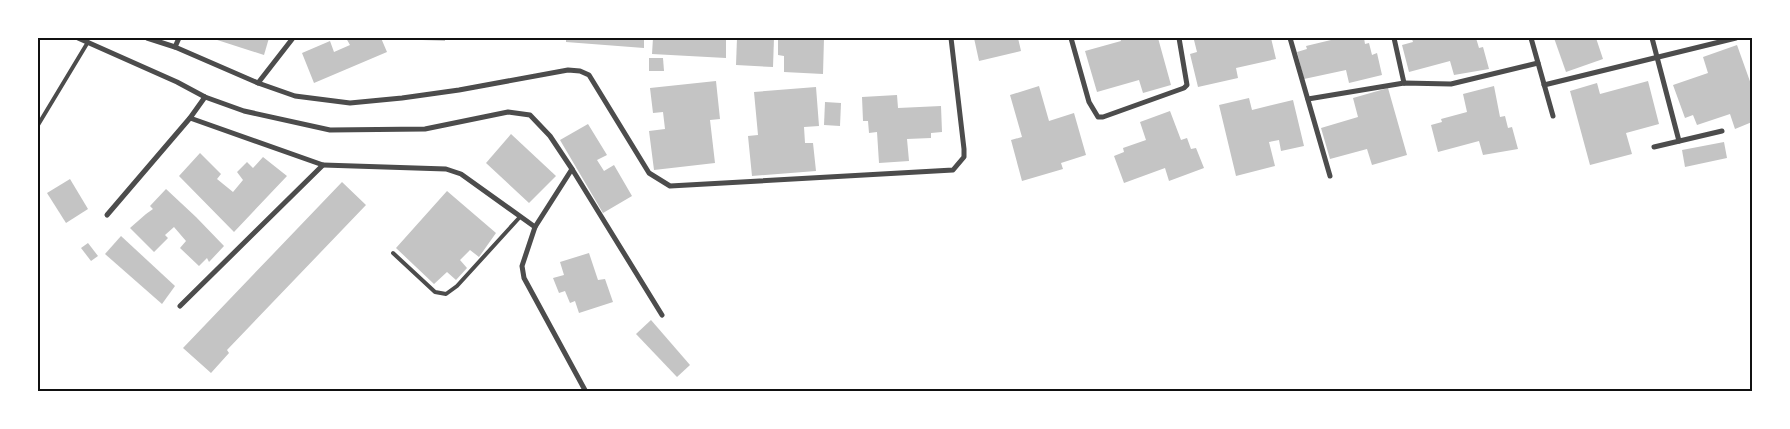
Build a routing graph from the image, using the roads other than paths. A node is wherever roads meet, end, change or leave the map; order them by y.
1 (78, 38) edge
2 (147, 38) edge
3 (179, 38) edge
4 (293, 38) edge
5 (951, 38) edge
6 (1070, 38) edge
7 (1179, 38) edge
8 (1290, 38) edge
9 (1394, 38) edge
10 (1531, 38) edge
11 (1652, 38) edge
12 (1736, 38) edge
13 (88, 42) junction
14 (175, 47) junction
15 (1658, 58) junction
16 (1538, 63) junction
17 (258, 83) junction
18 (1404, 83) junction
19 (1544, 85) junction
20 (205, 97) junction
21 (1308, 99) junction
22 (1553, 116) dead end
23 (190, 118) junction
24 (38, 126) edge
25 (1722, 131) dead end
26 (1679, 141) junction
27 (1654, 147) dead end
28 (322, 165) junction
29 (572, 169) junction
30 (1330, 176) dead end
31 (107, 215) dead end
32 (520, 218) junction
33 (535, 227) junction
34 (393, 253) dead end
35 (180, 306) dead end
36 (662, 315) dead end
37 (586, 392) edge

1 - 13 street
2 - 14 street
3 - 14 street
4 - 17 street
5 - 17 street
6 - 7 street
8 - 21 street
9 - 18 street
10 - 16 street
11 - 15 street
12 - 15 street
13 - 20 street
13 - 24 lane
14 - 17 street
15 - 19 street
15 - 26 street
16 - 18 street
16 - 19 street
18 - 21 street
19 - 22 street
20 - 23 street
20 - 29 street
21 - 30 street
23 - 28 street
23 - 31 street
25 - 26 street
26 - 27 street
28 - 32 street
28 - 35 street
29 - 33 street
29 - 36 street
32 - 33 street
32 - 34 lane
33 - 37 street

